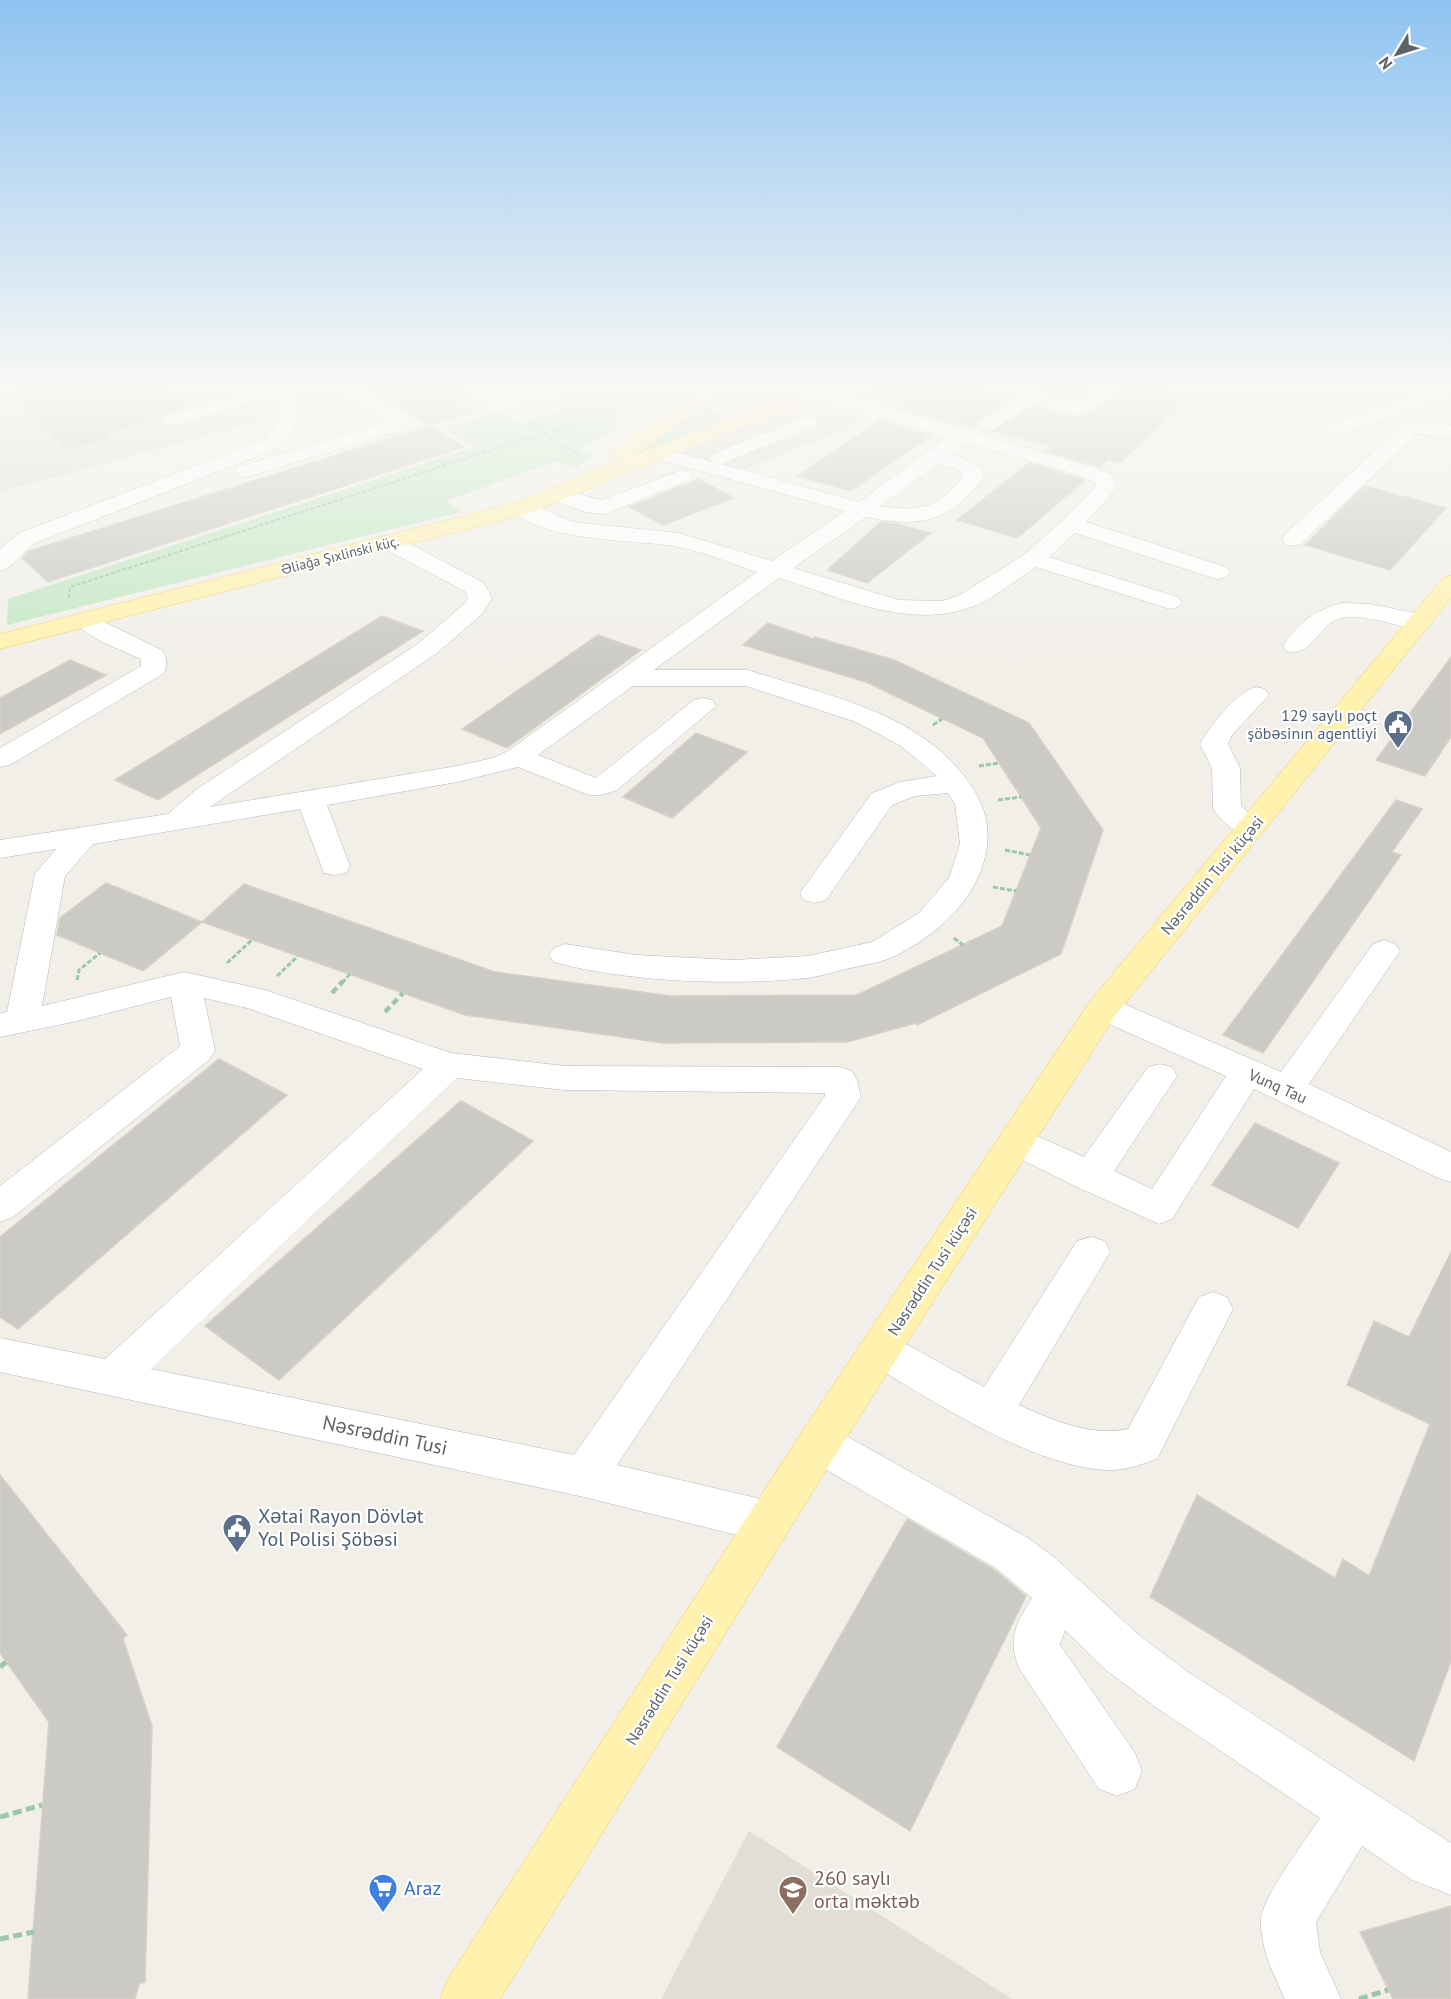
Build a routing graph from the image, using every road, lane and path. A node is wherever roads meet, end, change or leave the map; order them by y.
1 (180, 479) edge
2 (218, 479) edge
3 (400, 479) edge
4 (589, 479) edge
5 (593, 479) edge
6 (674, 479) edge
7 (754, 479) edge
8 (903, 479) edge
9 (971, 479) edge
10 (1104, 479) edge
11 (1356, 479) edge
12 (584, 483) junction
13 (559, 495) junction
14 (137, 496) junction
15 (522, 508) junction
16 (863, 509) junction
17 (1071, 525) junction
18 (1293, 539) dead end
19 (389, 542) junction
20 (1033, 559) junction
21 (0, 564) edge
22 (775, 570) junction
23 (1218, 572) dead end
24 (1451, 583) edge
25 (67, 602) dead end
26 (1170, 602) dead end
27 (86, 620) junction
28 (1421, 621) junction
29 (0, 642) edge
30 (1295, 646) dead end
31 (629, 678) junction
32 (1256, 695) dead end
33 (703, 706) dead end
34 (518, 757) junction
35 (0, 759) edge
36 (956, 784) junction
37 (311, 799) junction
38 (178, 821) junction
39 (1251, 828) junction
40 (83, 837) junction
41 (0, 849) edge
42 (335, 866) dead end
43 (815, 893) dead end
44 (1384, 951) dead end
45 (565, 955) dead end
46 (184, 982) junction
47 (1103, 1008) junction
48 (11, 1023) edge
49 (449, 1065) junction
50 (1247, 1072) junction
51 (1160, 1076) dead end
52 (1287, 1089) junction
53 (1017, 1141) junction
54 (1451, 1168) edge
55 (1090, 1177) junction
56 (0, 1207) edge
57 (1092, 1251) dead end
58 (1213, 1309) dead end
59 (880, 1350) junction
60 (0, 1355) edge
61 (112, 1379) junction
62 (992, 1411) junction
63 (819, 1443) junction
64 (584, 1477) junction
65 (769, 1522) junction
66 (1060, 1595) junction
67 (6, 1662) dead end
68 (0, 1667) edge
69 (1117, 1771) dead end
70 (42, 1805) dead end
71 (1354, 1811) junction
72 (0, 1817) edge
73 (1451, 1869) edge
74 (34, 1932) dead end
75 (0, 1939) edge
76 (1388, 1990) dead end
77 (468, 1999) edge
78 (1313, 1999) edge
79 (1359, 1999) edge

1 - 14 street
2 - 14 street
3 - 25 path
4 - 12 main road
5 - 12 main road, Əliağa Şıxlinski küç.
6 - 13 street
7 - 16 street
8 - 16 street
9 - 16 street
10 - 17 street
11 - 18 street
12 - 13 main road, Əliağa Şıxlinski küç.
13 - 15 main road, Əliağa Şıxlinski küç.
14 - 21 street
15 - 19 main road, Əliağa Şıxlinski küç.
15 - 22 street
16 - 22 street
17 - 20 street
17 - 23 street
19 - 27 main road, Əliağa Şıxlinski küç.
19 - 38 street
20 - 22 street
20 - 26 street
22 - 31 street
24 - 28 main road, Nəsrəddin Tusi küçəsi
27 - 29 main road, Əliağa Şıxlinski küç.
27 - 35 street
28 - 30 street
28 - 39 main road, Nəsrəddin Tusi küçəsi
31 - 34 street
31 - 36 street
32 - 39 street
33 - 34 street
34 - 37 street
36 - 43 street
36 - 45 street
37 - 38 street
37 - 42 street
38 - 40 street
39 - 47 main road, Nəsrəddin Tusi küçəsi
40 - 41 street
40 - 48 street
44 - 52 street
46 - 48 street
46 - 49 street
46 - 56 street
47 - 50 street, Vunq Tau
47 - 53 main road, Nəsrəddin Tusi küçəsi
49 - 61 street
49 - 64 street
50 - 52 street, Vunq Tau
50 - 55 street
51 - 55 street
52 - 54 street, Vunq Tau
53 - 55 street
53 - 59 main road, Nəsrəddin Tusi küçəsi
57 - 62 street
58 - 62 street
59 - 62 street
59 - 63 main road, Nəsrəddin Tusi küçəsi
60 - 61 street, Nəsrəddin Tusi
61 - 64 street, Nəsrəddin Tusi
63 - 65 main road, Nəsrəddin Tusi küçəsi
63 - 66 street
64 - 65 street, Nəsrəddin Tusi
65 - 77 main road, Nəsrəddin Tusi küçəsi
66 - 69 street
66 - 71 street
67 - 68 path
70 - 72 path
71 - 73 street
71 - 78 street
74 - 75 path
76 - 79 path

